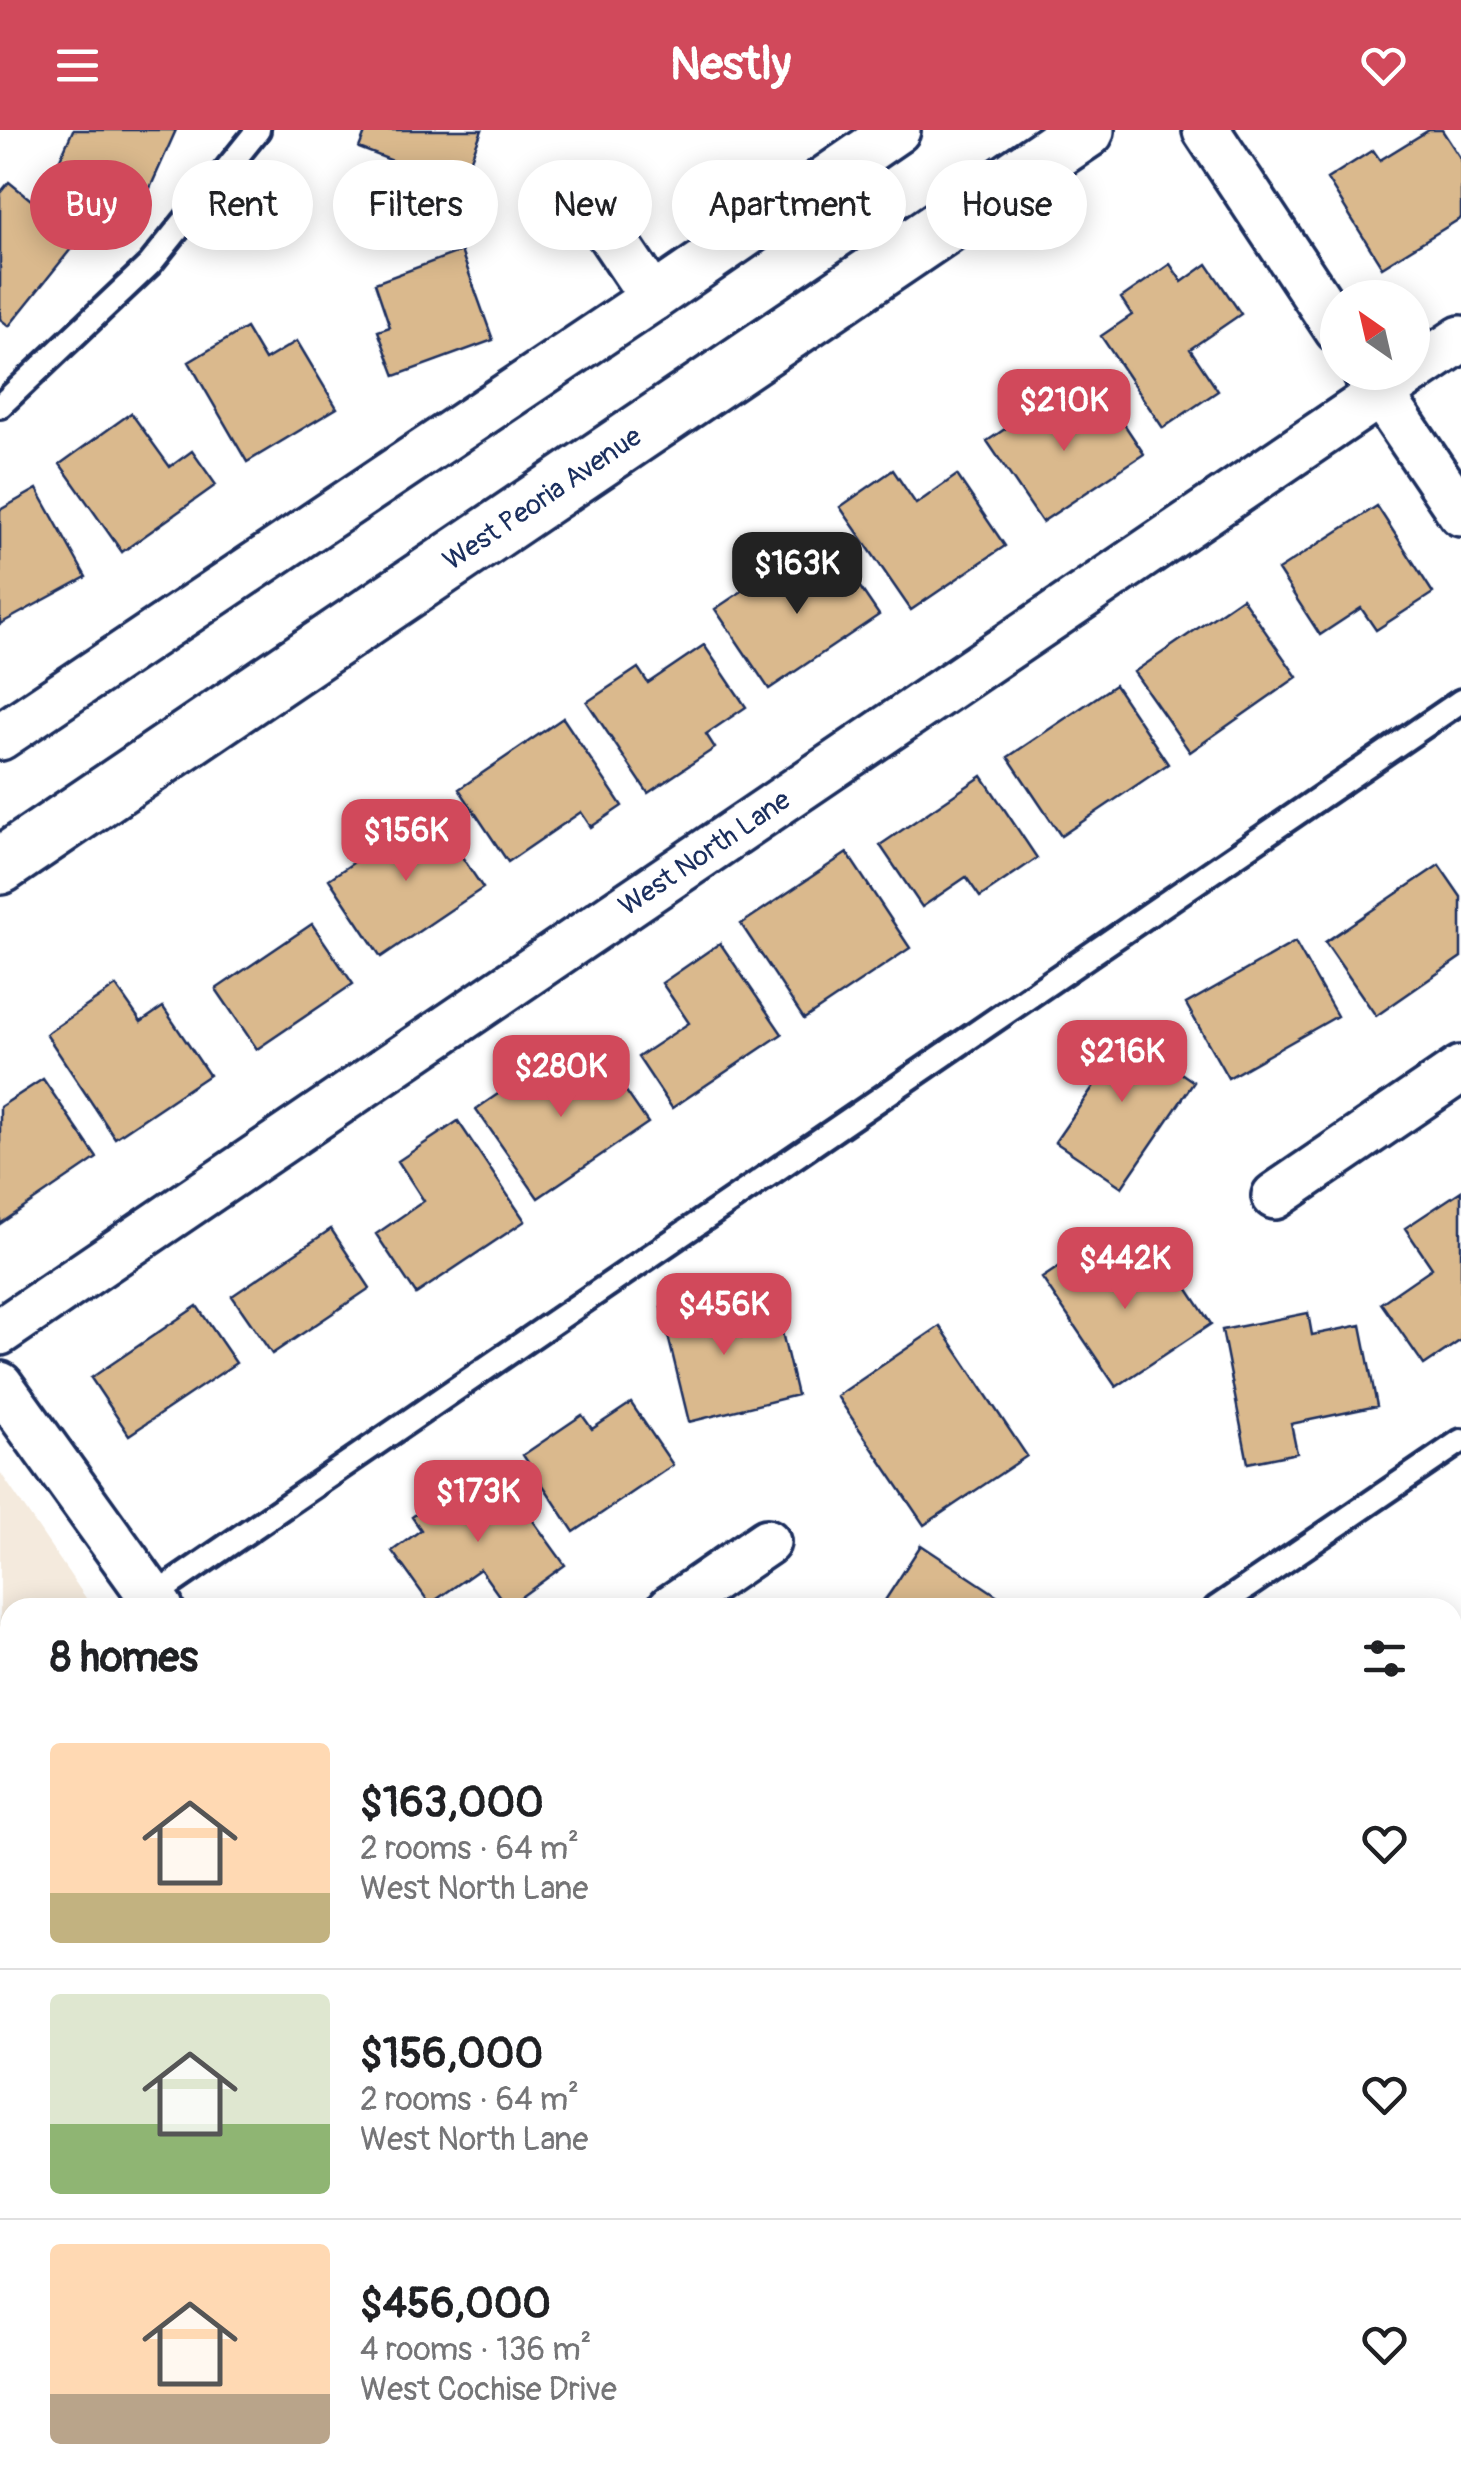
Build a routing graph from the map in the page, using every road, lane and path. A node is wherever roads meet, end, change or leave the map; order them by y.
1 (258, 130) edge
2 (898, 130) edge
3 (1086, 130) edge
4 (1206, 130) edge
5 (621, 250) edge
6 (653, 298) junction
7 (1320, 303) edge
8 (1461, 339) edge
9 (1430, 357) edge
10 (1375, 390) edge
11 (1399, 390) edge
12 (0, 406) edge
13 (1461, 512) edge
14 (1461, 701) edge
15 (0, 737) edge
16 (0, 866) edge
17 (1461, 1069) edge
18 (1275, 1196) dead end
19 (0, 1332) edge
20 (0, 1385) edge
21 (1461, 1441) edge
22 (767, 1542) dead end
23 (153, 1598) edge
24 (162, 1598) edge
25 (686, 1598) edge
26 (1231, 1598) edge

1 - 12 lane
2 - 6 street
3 - 16 main road, West Peoria Avenue
4 - 7 street
5 - 6 street
6 - 15 street
8 - 9 street, West North Lane
10 - 19 street, West North Lane
11 - 13 street
14 - 24 lane
17 - 18 street
20 - 23 street
21 - 26 lane
22 - 25 street

